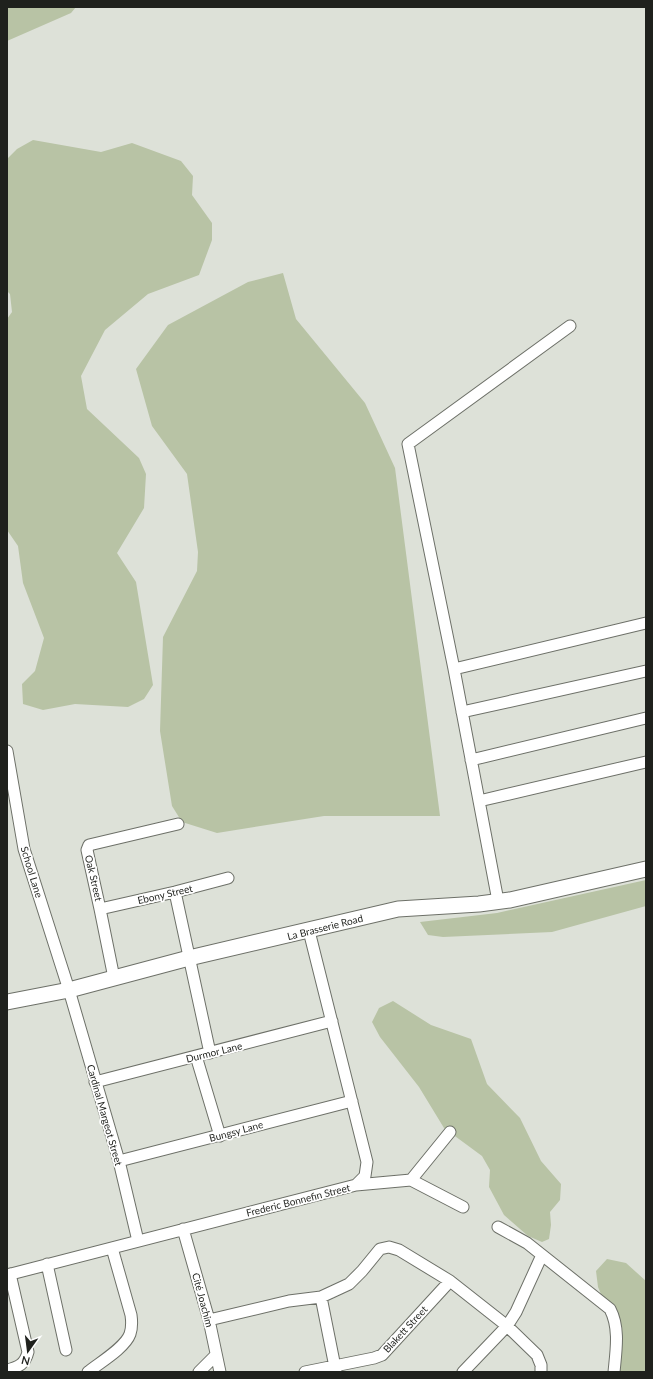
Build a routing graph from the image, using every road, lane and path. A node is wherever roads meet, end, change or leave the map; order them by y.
1 (570, 326) dead end
2 (646, 623) edge
3 (454, 669) junction
4 (646, 671) edge
5 (462, 712) junction
6 (646, 718) edge
7 (7, 751) edge
8 (471, 760) junction
9 (646, 762) edge
10 (479, 801) junction
11 (178, 824) dead end
12 (646, 869) edge
13 (228, 878) dead end
14 (175, 892) junction
15 (498, 901) junction
16 (100, 909) junction
17 (309, 931) junction
18 (189, 958) junction
19 (114, 978) junction
20 (69, 990) junction
21 (7, 1002) edge
22 (332, 1021) junction
23 (210, 1053) junction
24 (196, 1056) junction
25 (95, 1082) junction
26 (352, 1100) junction
27 (450, 1132) dead end
28 (220, 1136) junction
29 (119, 1161) junction
30 (411, 1180) junction
31 (356, 1185) junction
32 (463, 1207) dead end
33 (498, 1227) dead end
34 (183, 1229) junction
35 (138, 1241) junction
36 (112, 1248) junction
37 (542, 1255) junction
38 (47, 1264) junction
39 (9, 1274) edge
40 (450, 1281) junction
41 (321, 1297) junction
42 (209, 1320) junction
43 (507, 1326) junction
44 (66, 1350) dead end
45 (216, 1355) junction
46 (335, 1369) edge
47 (7, 1370) edge
48 (88, 1372) edge
49 (198, 1372) edge
50 (220, 1372) edge
51 (305, 1372) edge
52 (463, 1372) edge
53 (541, 1372) edge
54 (614, 1372) edge

1 - 3 street
2 - 3 street
3 - 5 street
4 - 5 street
5 - 8 street
6 - 8 street
7 - 20 street, School Lane
8 - 10 street
9 - 10 street
10 - 15 street
11 - 16 street, Oak Street
12 - 15 main road, La Brasserie Road
13 - 14 street, Ebony Street
14 - 16 street, Ebony Street
14 - 18 street
15 - 17 main road, La Brasserie Road
16 - 19 street, Oak Street
17 - 18 main road, La Brasserie Road
17 - 22 street, Frederic Bonnefin Street
18 - 19 main road, La Brasserie Road
18 - 23 street
19 - 20 main road, La Brasserie Road
20 - 21 main road, La Brasserie Road
20 - 25 street, Cardinal Margeot Street
22 - 23 street, Durmor Lane
22 - 26 street, Frederic Bonnefin Street
23 - 24 street, Durmor Lane
24 - 25 street, Durmor Lane
24 - 28 street
25 - 29 street, Cardinal Margeot Street
26 - 28 street, Bungsy Lane
26 - 31 street, Frederic Bonnefin Street
27 - 30 street
28 - 29 street, Bungsy Lane
29 - 35 street, Cardinal Margeot Street
30 - 31 street
30 - 32 street
31 - 34 street, Frederic Bonnefin Street
33 - 37 street
34 - 35 street, Frederic Bonnefin Street
34 - 42 street, Cité Joachim
35 - 36 street, Frederic Bonnefin Street
36 - 38 street, Frederic Bonnefin Street
36 - 48 street
37 - 43 street
37 - 54 street
38 - 39 street, Frederic Bonnefin Street
38 - 44 street
39 - 47 street
40 - 41 street
40 - 43 street
40 - 46 street, Blakett Street
41 - 42 street
41 - 46 street
42 - 45 street, Cité Joachim
43 - 52 street
43 - 53 street
45 - 49 street
45 - 50 street, Cité Joachim
46 - 51 street, Blakett Street

